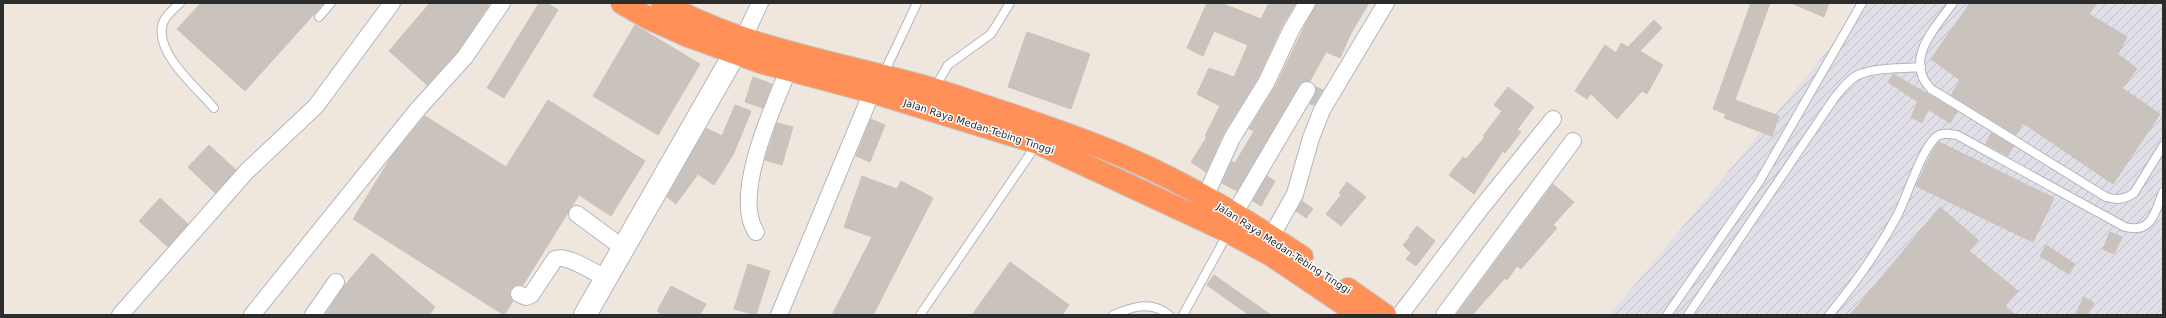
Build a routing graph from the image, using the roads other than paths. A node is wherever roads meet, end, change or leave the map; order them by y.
1 (180, 3) edge
2 (331, 3) edge
3 (392, 3) edge
4 (502, 3) edge
5 (622, 3) edge
6 (662, 3) edge
7 (760, 3) edge
8 (917, 3) edge
9 (1010, 3) edge
10 (1307, 3) edge
11 (1386, 3) edge
12 (1862, 3) edge
13 (1953, 3) edge
14 (319, 17) dead end
15 (738, 46) junction
16 (1921, 68) junction
17 (788, 70) junction
18 (877, 84) junction
19 (934, 90) junction
20 (1307, 90) dead end
21 (214, 108) dead end
22 (1553, 119) dead end
23 (1573, 141) dead end
24 (1038, 143) junction
25 (2163, 146) edge
26 (2163, 192) edge
27 (1205, 197) junction
28 (577, 214) dead end
29 (1231, 223) junction
30 (756, 232) dead end
31 (1271, 237) junction
32 (623, 248) junction
33 (605, 278) junction
34 (336, 282) dead end
35 (519, 294) dead end
36 (120, 315) edge
37 (252, 315) edge
38 (313, 315) edge
39 (585, 315) edge
40 (779, 315) edge
41 (920, 315) edge
42 (1112, 315) edge
43 (1169, 315) edge
44 (1183, 315) edge
45 (1360, 315) edge
46 (1385, 315) edge
47 (1400, 315) edge
48 (1444, 315) edge
49 (1667, 315) edge
50 (1688, 315) edge
51 (1829, 315) edge

1 - 21 lane
2 - 14 lane
3 - 36 street
4 - 37 street
5 - 15 highway, Jalan Raya Medan-Tebing Tinggi
6 - 15 highway, Jalan Raya Medan-Tebing Tinggi
7 - 15 street
8 - 18 lane
9 - 19 lane
10 - 27 street
11 - 31 street
12 - 49 lane
13 - 16 lane
15 - 17 highway, Jalan Raya Medan-Tebing Tinggi
15 - 18 highway, Jalan Raya Medan-Tebing Tinggi
15 - 32 street
16 - 25 lane
16 - 50 lane
17 - 18 highway, Jalan Raya Medan-Tebing Tinggi
17 - 30 street
18 - 19 highway, Jalan Raya Medan-Tebing Tinggi
18 - 24 highway, Jalan Raya Medan-Tebing Tinggi
18 - 40 street
19 - 27 highway, Jalan Raya Medan-Tebing Tinggi
20 - 29 street
22 - 47 street
23 - 48 street
24 - 29 highway, Jalan Raya Medan-Tebing Tinggi
24 - 41 lane
26 - 51 lane
27 - 29 highway, Jalan Raya Medan-Tebing Tinggi
28 - 32 street
29 - 31 highway, Jalan Raya Medan-Tebing Tinggi
29 - 44 lane
29 - 45 highway, Jalan Raya Medan-Tebing Tinggi
31 - 46 highway, Jalan Raya Medan-Tebing Tinggi
32 - 33 street
33 - 35 street
33 - 39 street
34 - 38 street
42 - 43 lane

